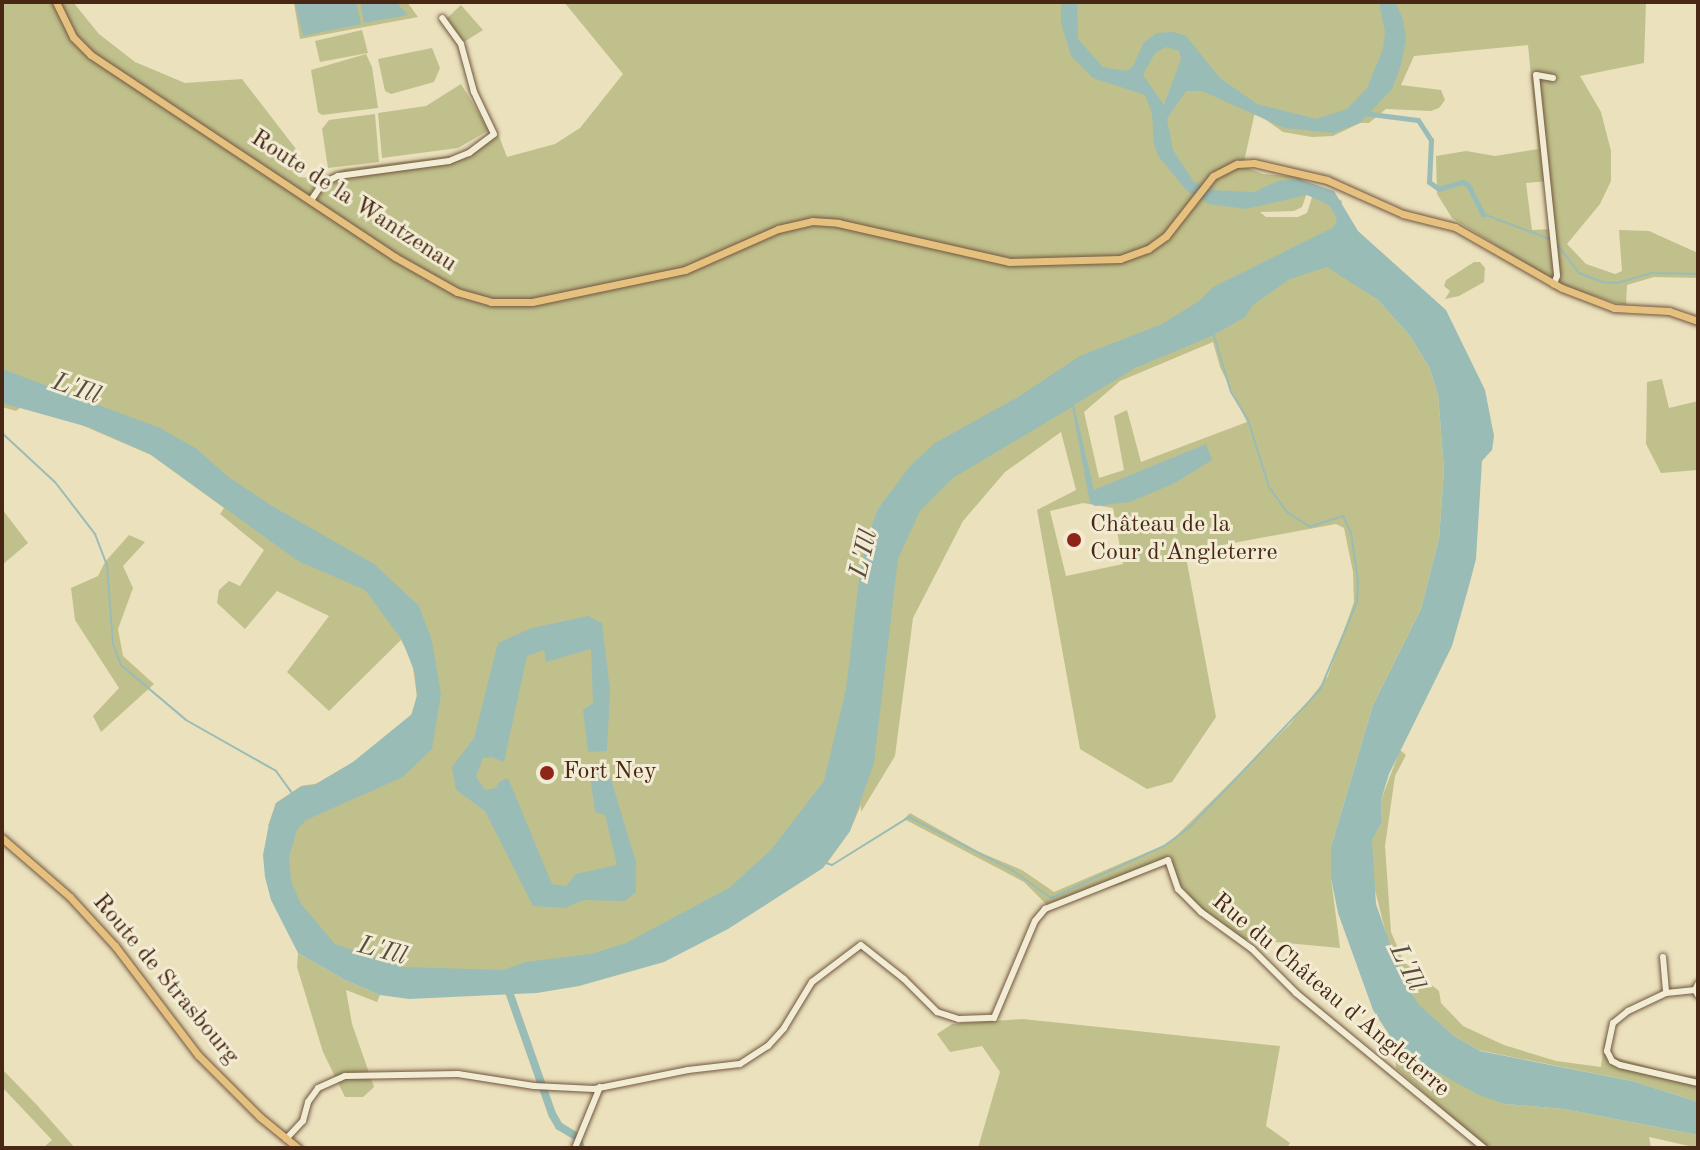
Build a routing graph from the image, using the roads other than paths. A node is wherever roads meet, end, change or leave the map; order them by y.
1 (56, 2) edge
2 (442, 18) dead end
3 (1553, 78) dead end
4 (312, 199) junction
5 (1554, 284) junction
6 (1698, 321) edge
7 (2, 838) edge
8 (1663, 957) dead end
9 (1697, 990) edge
10 (1666, 993) junction
11 (1698, 1083) edge
12 (600, 1087) junction
13 (286, 1139) junction
14 (576, 1141) edge
15 (298, 1148) edge
16 (1484, 1148) edge

1 - 4 main road, Route de la Wantzenau
2 - 4 street
3 - 5 street
4 - 5 main road, Route de la Wantzenau
5 - 6 main road, Route de la Wantzenau
7 - 13 main road, Route de Strasbourg
8 - 10 street
9 - 10 street
10 - 11 street
12 - 13 street
12 - 14 street
12 - 16 street, Rue du Château d'Angleterre
13 - 15 main road, Route de Strasbourg

